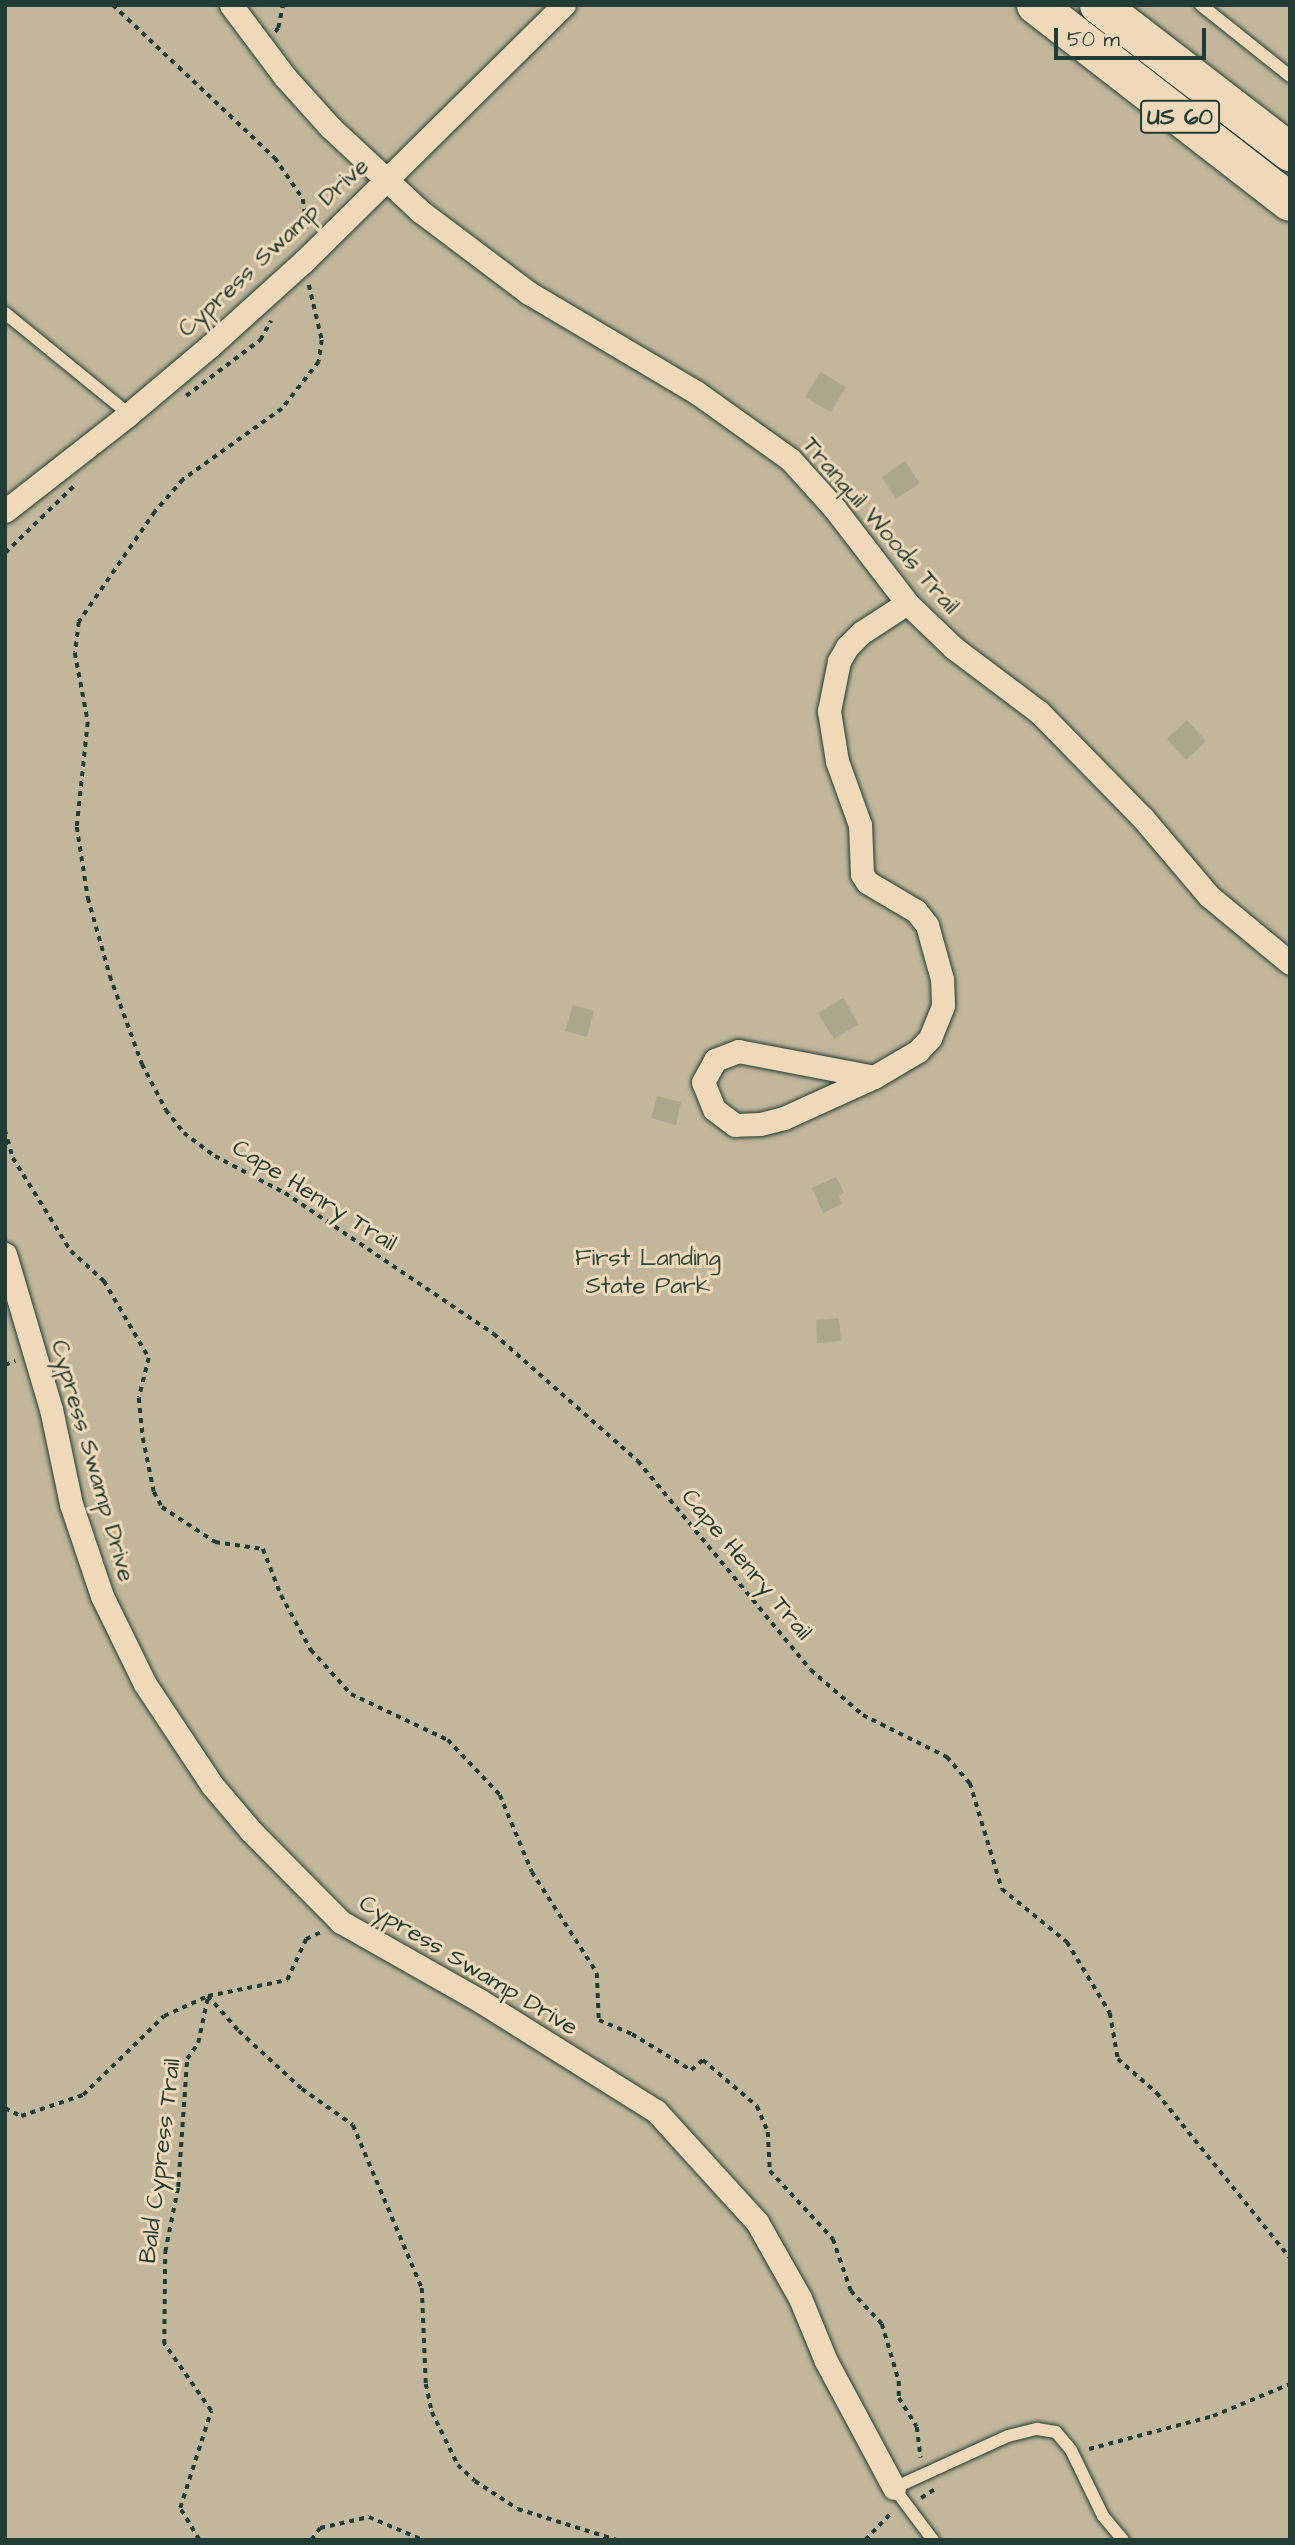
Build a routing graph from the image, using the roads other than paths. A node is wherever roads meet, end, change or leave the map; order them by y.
1 (231, 5) edge
2 (564, 5) edge
3 (1036, 5) edge
4 (1099, 5) edge
5 (1201, 5) edge
6 (1290, 76) edge
7 (1290, 152) edge
8 (385, 180) junction
9 (1290, 202) edge
10 (5, 313) edge
11 (129, 414) junction
12 (5, 511) edge
13 (906, 603) junction
14 (1290, 963) edge
15 (874, 1077) junction
16 (5, 1254) edge
17 (903, 2484) junction
18 (933, 2540) edge
19 (1123, 2540) edge

1 - 8 street, Tranquil Woods Trail
2 - 8 street, Cypress Swamp Drive
3 - 9 highway, US 60
4 - 7 highway, US 60
5 - 6 lane
8 - 11 street, Cypress Swamp Drive
8 - 13 street, Tranquil Woods Trail
10 - 11 lane
11 - 12 street, Cypress Swamp Drive
13 - 14 street, Tranquil Woods Trail
13 - 15 street
15 - 15 street
16 - 17 street, Cypress Swamp Drive
17 - 18 lane
17 - 19 lane

